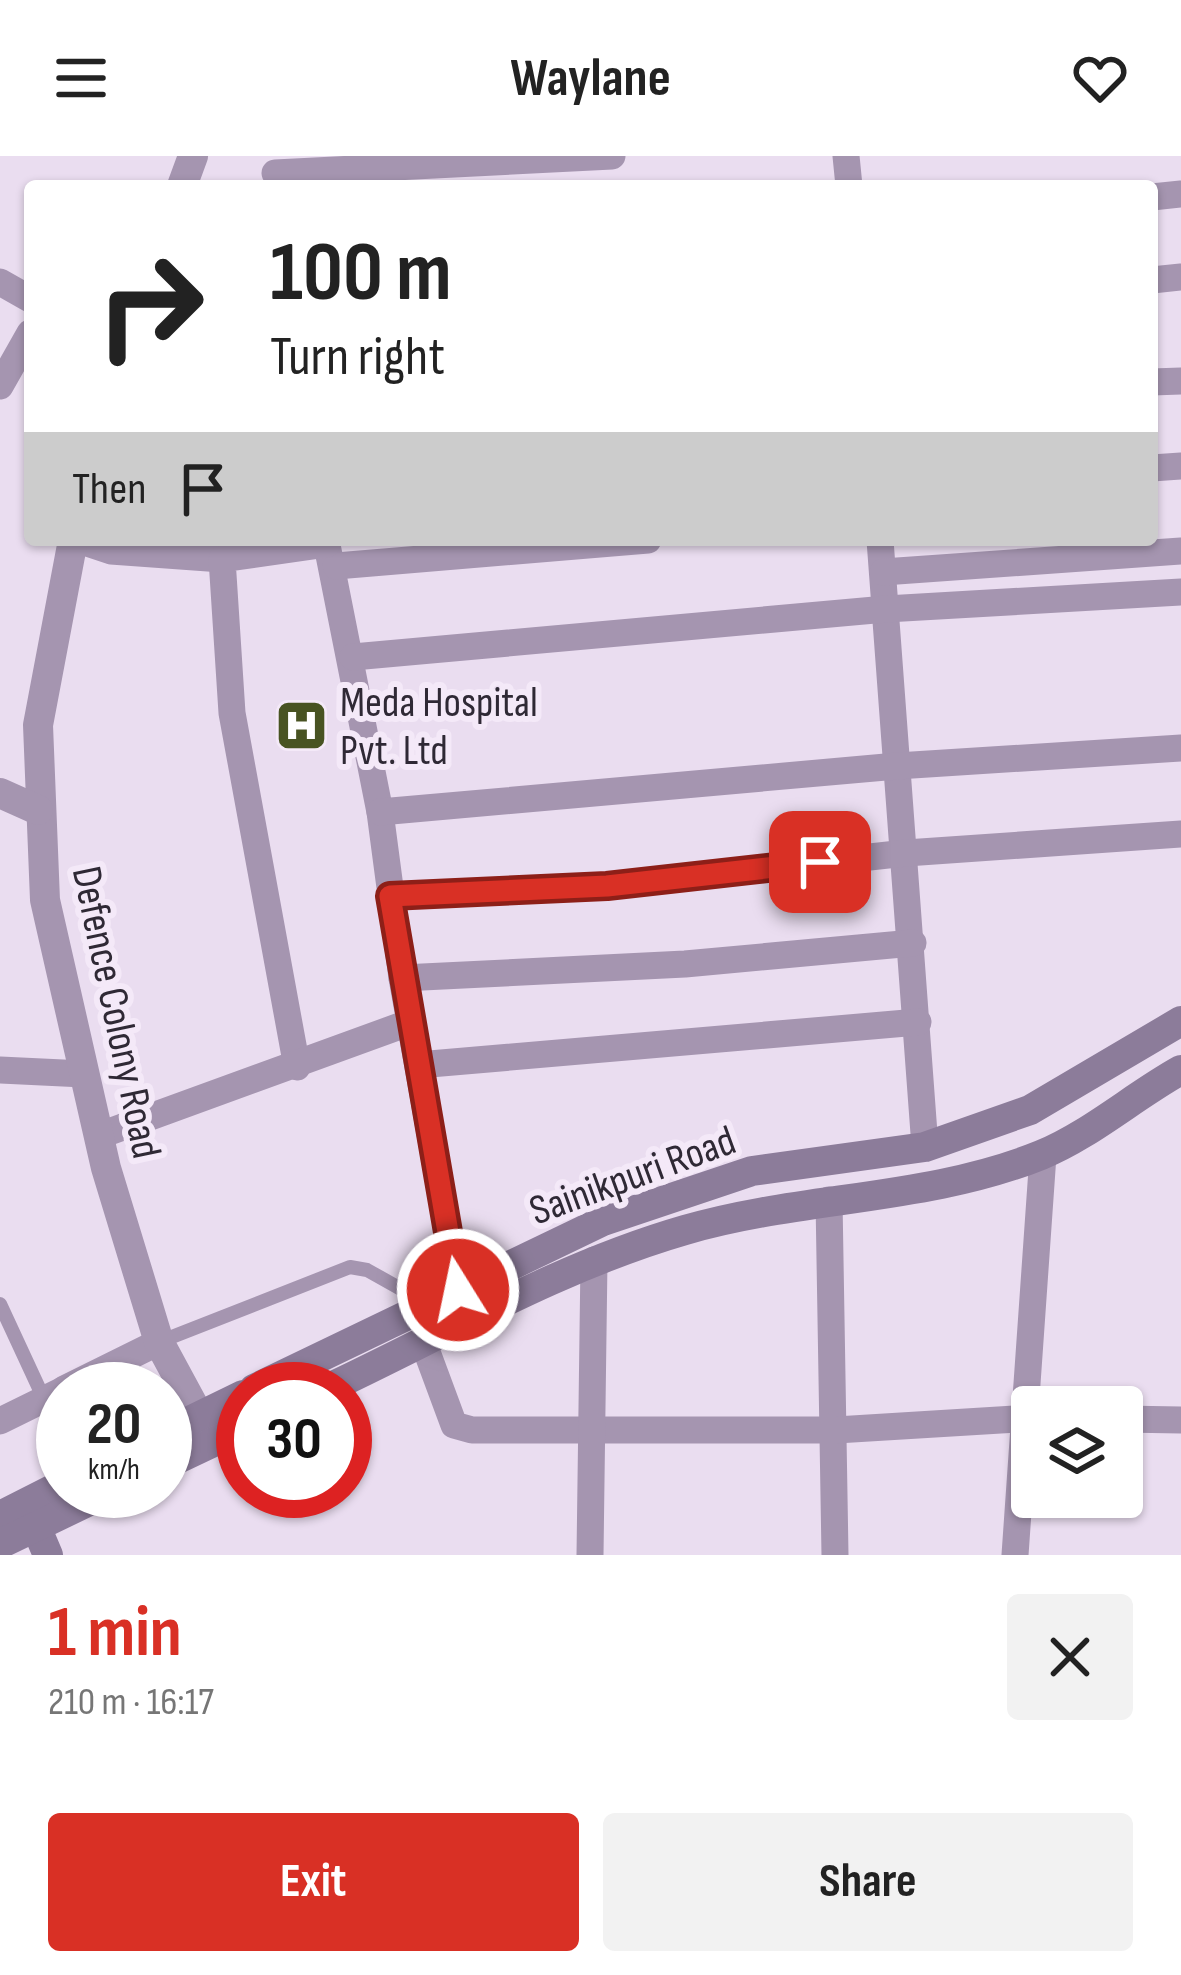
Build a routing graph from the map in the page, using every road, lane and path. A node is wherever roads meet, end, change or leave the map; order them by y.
1 (612, 156) edge
2 (275, 172) edge
3 (24, 344) edge
4 (0, 386) edge
5 (74, 546) edge
6 (95, 546) edge
7 (488, 546) edge
8 (881, 546) edge
9 (330, 550) edge
10 (1181, 551) edge
11 (223, 559) junction
12 (883, 572) junction
13 (1181, 592) edge
14 (886, 609) junction
15 (352, 657) junction
16 (1181, 748) edge
17 (897, 766) junction
18 (0, 794) edge
19 (38, 810) junction
20 (380, 812) junction
21 (1181, 834) edge
22 (906, 853) junction
23 (390, 896) junction
24 (913, 943) junction
25 (403, 978) junction
26 (1181, 1021) edge
27 (411, 1022) junction
28 (918, 1022) junction
29 (1147, 1041) junction
30 (418, 1065) junction
31 (297, 1067) junction
32 (0, 1070) edge
33 (1175, 1073) edge
34 (84, 1074) junction
35 (98, 1136) junction
36 (926, 1147) junction
37 (1043, 1155) junction
38 (829, 1200) junction
39 (594, 1260) junction
40 (458, 1290) junction
41 (0, 1304) edge
42 (428, 1305) junction
43 (158, 1342) junction
44 (424, 1344) junction
45 (37, 1362) edge
46 (118, 1362) edge
47 (310, 1362) edge
48 (372, 1368) edge
49 (1030, 1386) edge
50 (36, 1403) edge
51 (216, 1408) edge
52 (199, 1416) junction
53 (1011, 1419) edge
54 (1143, 1419) edge
55 (192, 1420) edge
56 (1181, 1420) edge
57 (0, 1421) edge
58 (593, 1430) junction
59 (836, 1430) junction
60 (49, 1518) edge
61 (1019, 1518) edge
62 (17, 1532) edge
63 (590, 1555) edge
64 (836, 1555) edge
65 (1015, 1555) edge

1 - 2 street
3 - 4 street
5 - 19 street, Defence Colony Road
6 - 11 street
7 - 9 street
8 - 12 street
9 - 11 street
9 - 15 street
10 - 12 street
11 - 31 street
12 - 14 street
13 - 14 street
14 - 15 street
14 - 17 street
15 - 20 street
16 - 17 street
17 - 20 street
17 - 22 street
18 - 19 street
19 - 34 street, Defence Colony Road
20 - 23 street
21 - 22 street
22 - 23 street
22 - 24 street
23 - 25 street
24 - 25 street
24 - 28 street
25 - 27 street
26 - 29 main road, Sainikpuri Road
27 - 30 street
27 - 31 street
28 - 30 street
28 - 36 street
29 - 33 main road
29 - 36 main road, Sainikpuri Road
30 - 40 street
31 - 35 street
32 - 34 street
33 - 37 main road, Sainikpuri Road
34 - 35 street, Defence Colony Road
35 - 43 street, Defence Colony Road
36 - 40 main road, Sainikpuri Road
37 - 38 main road, Sainikpuri Road
37 - 49 street
38 - 39 main road, Sainikpuri Road
38 - 59 street
39 - 44 main road, Sainikpuri Road
39 - 58 street
40 - 42 main road, Sainikpuri Road
41 - 45 lane
42 - 43 lane
42 - 47 main road, Sainikpuri Road
43 - 46 street
43 - 52 street, Defence Colony Road
44 - 48 main road, Sainikpuri Road
44 - 58 street
50 - 57 street
51 - 52 main road
52 - 55 main road
53 - 59 street
54 - 56 street
58 - 59 street
58 - 63 street
59 - 64 street
60 - 62 main road
61 - 65 street

